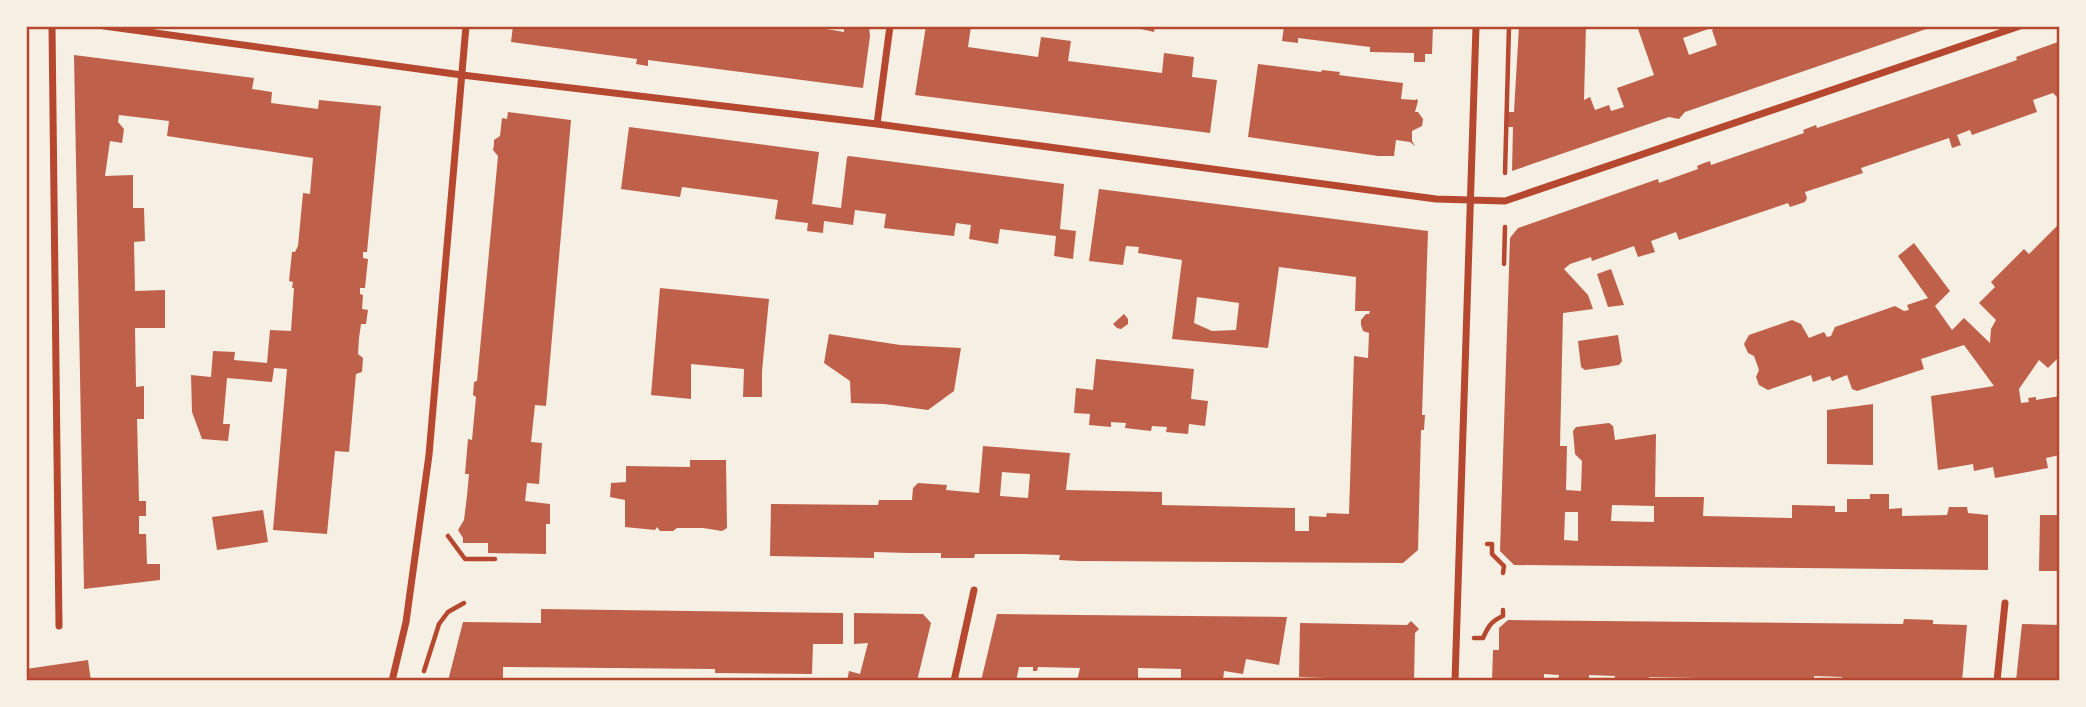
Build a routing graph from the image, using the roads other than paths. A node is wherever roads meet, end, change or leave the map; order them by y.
1 (52, 26) edge
2 (104, 26) edge
3 (467, 26) edge
4 (890, 26) edge
5 (1476, 26) edge
6 (2020, 26) edge
7 (461, 75) junction
8 (877, 124) junction
9 (1470, 201) junction
10 (974, 590) dead end
11 (2005, 603) dead end
12 (59, 626) dead end
13 (392, 681) edge
14 (954, 681) edge
15 (1455, 681) edge
16 (1997, 681) edge

1 - 12 street
2 - 7 street
3 - 7 street
4 - 8 street
5 - 9 street
6 - 9 street
7 - 8 street
7 - 13 street
8 - 9 street
9 - 15 street
10 - 14 street
11 - 16 street

